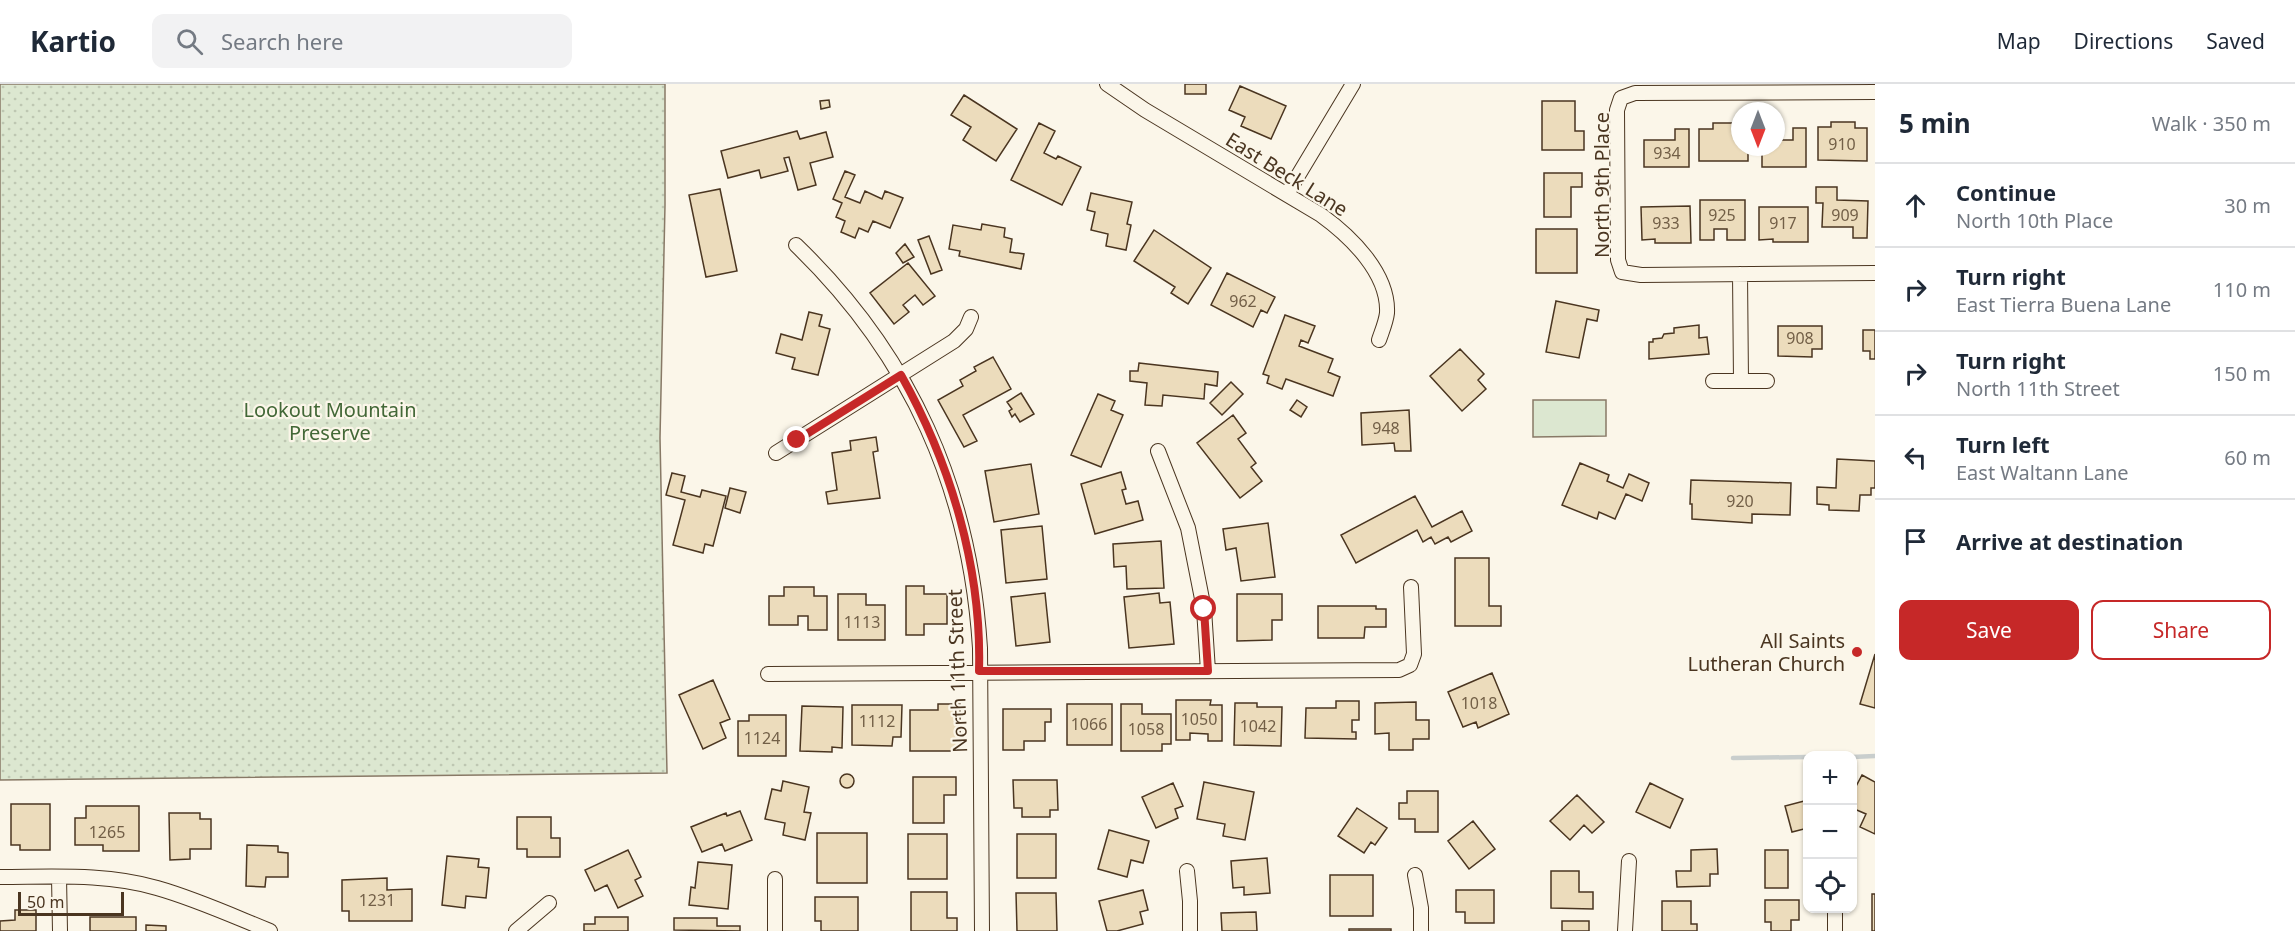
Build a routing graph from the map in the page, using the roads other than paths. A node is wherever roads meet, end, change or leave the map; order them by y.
1 (1107, 84) edge
2 (1353, 84) edge
3 (1681, 89) edge
4 (1875, 92) edge
5 (1287, 194) junction
6 (796, 245) dead end
7 (1740, 273) junction
8 (1875, 273) edge
9 (971, 317) dead end
10 (1379, 340) dead end
11 (901, 375) junction
12 (1713, 381) dead end
13 (1741, 381) junction
14 (1767, 381) dead end
15 (1158, 451) dead end
16 (776, 453) dead end
17 (1411, 587) dead end
18 (979, 671) junction
19 (1208, 671) junction
20 (768, 674) dead end
21 (1629, 861) dead end
22 (1186, 871) dead end
23 (1415, 875) dead end
24 (0, 877) edge
25 (59, 877) junction
26 (775, 879) dead end
27 (549, 903) dead end
28 (1835, 913) edge
29 (60, 931) edge
30 (270, 931) edge
31 (516, 931) edge
32 (775, 931) edge
33 (982, 931) edge
34 (1190, 931) edge
35 (1421, 931) edge
36 (1625, 931) edge
37 (1835, 931) edge

1 - 5 street, East Beck Lane
2 - 5 street
3 - 4 street
3 - 7 street, North 9th Place
5 - 10 street, East Beck Lane
6 - 11 street, North 11th Street
7 - 8 street
7 - 13 street
9 - 11 street
11 - 16 street
11 - 18 street, North 11th Street
12 - 13 street
13 - 14 street
15 - 19 street
17 - 19 street
18 - 19 street
18 - 20 street
18 - 33 street, North 11th Street
21 - 36 street
22 - 34 street
23 - 35 street
24 - 25 street
25 - 29 street
25 - 30 street
26 - 32 street
27 - 31 street
28 - 37 street

